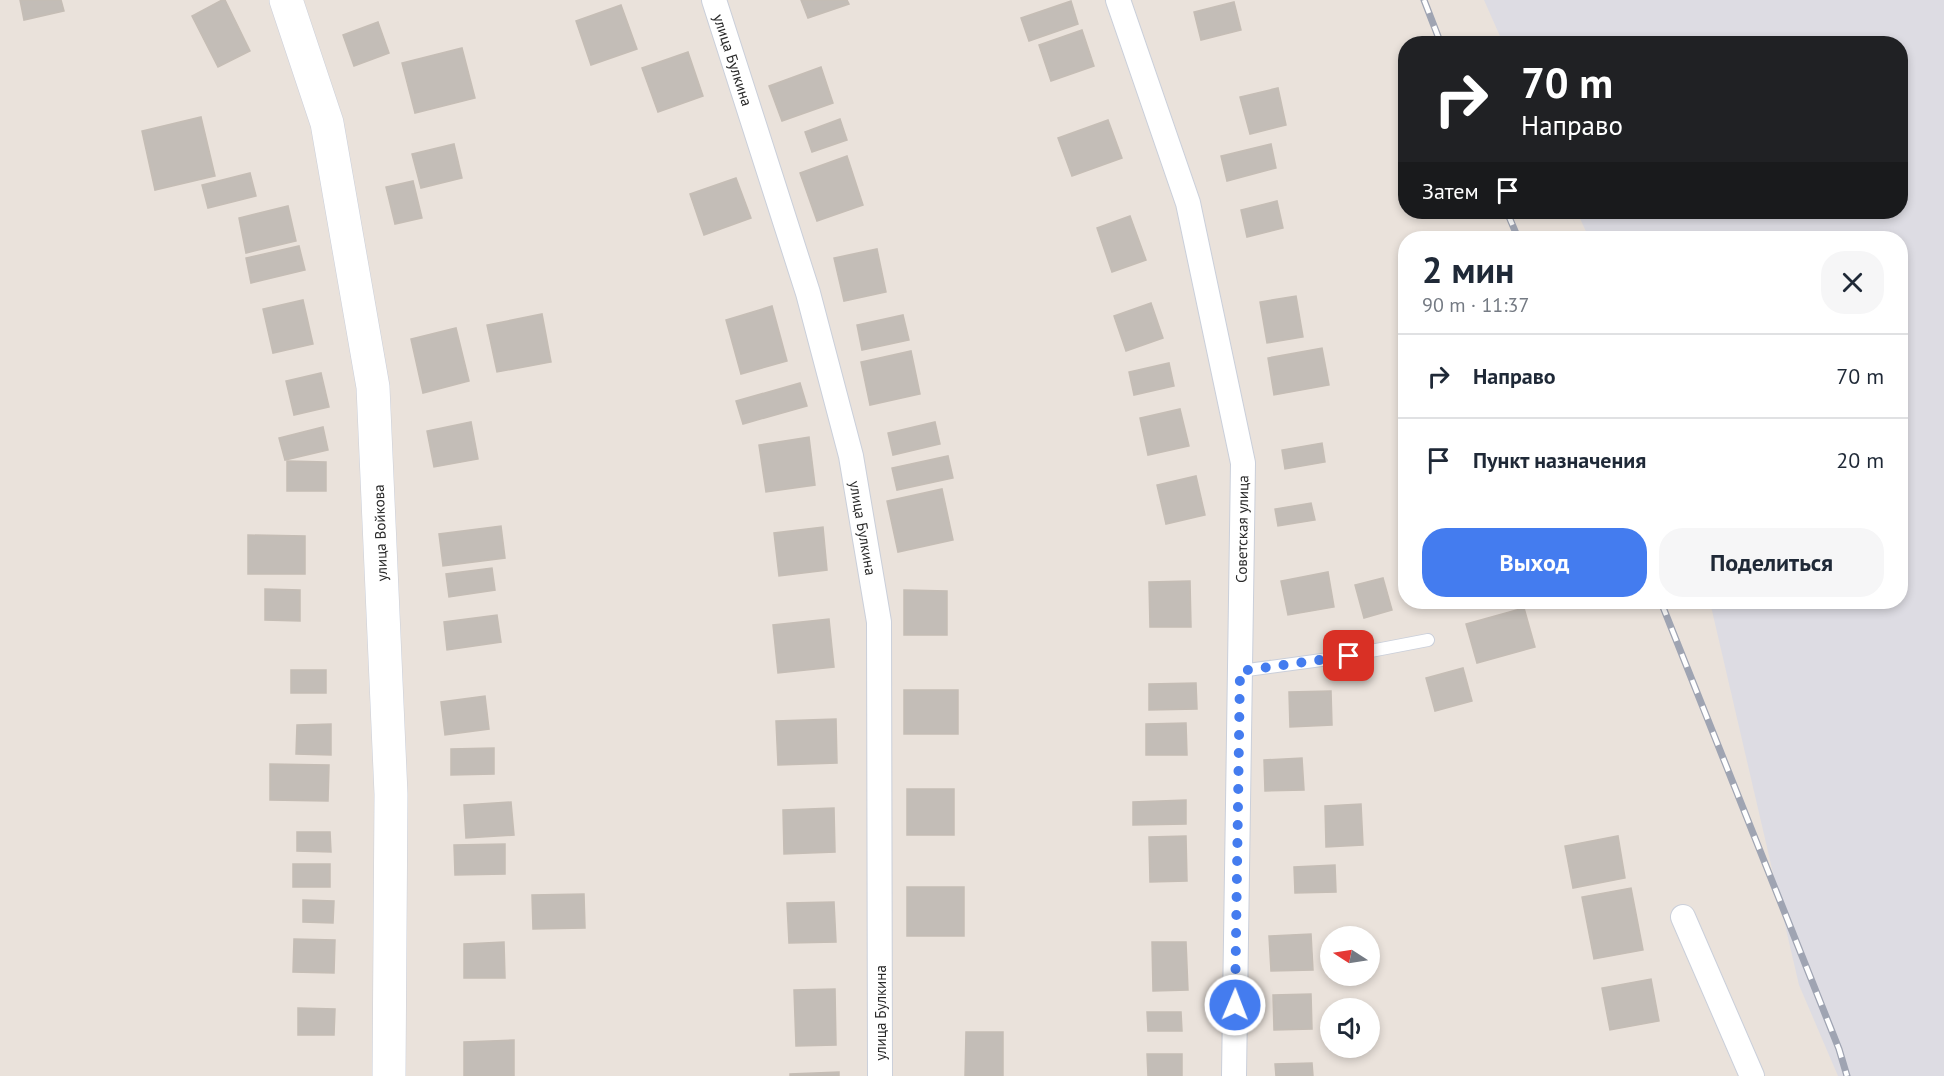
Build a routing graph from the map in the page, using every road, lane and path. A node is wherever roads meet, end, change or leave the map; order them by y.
1 (286, 0) edge
2 (714, 0) edge
3 (1118, 0) edge
4 (1428, 640) dead end
5 (1240, 671) junction
6 (1683, 917) dead end
7 (389, 1076) edge
8 (880, 1076) edge
9 (1234, 1076) edge
10 (1752, 1076) edge

1 - 7 main road, улица Войкова
2 - 8 street, улица Булкина
3 - 5 street, Советская улица
4 - 5 lane
5 - 9 street, Советская улица
6 - 10 street

